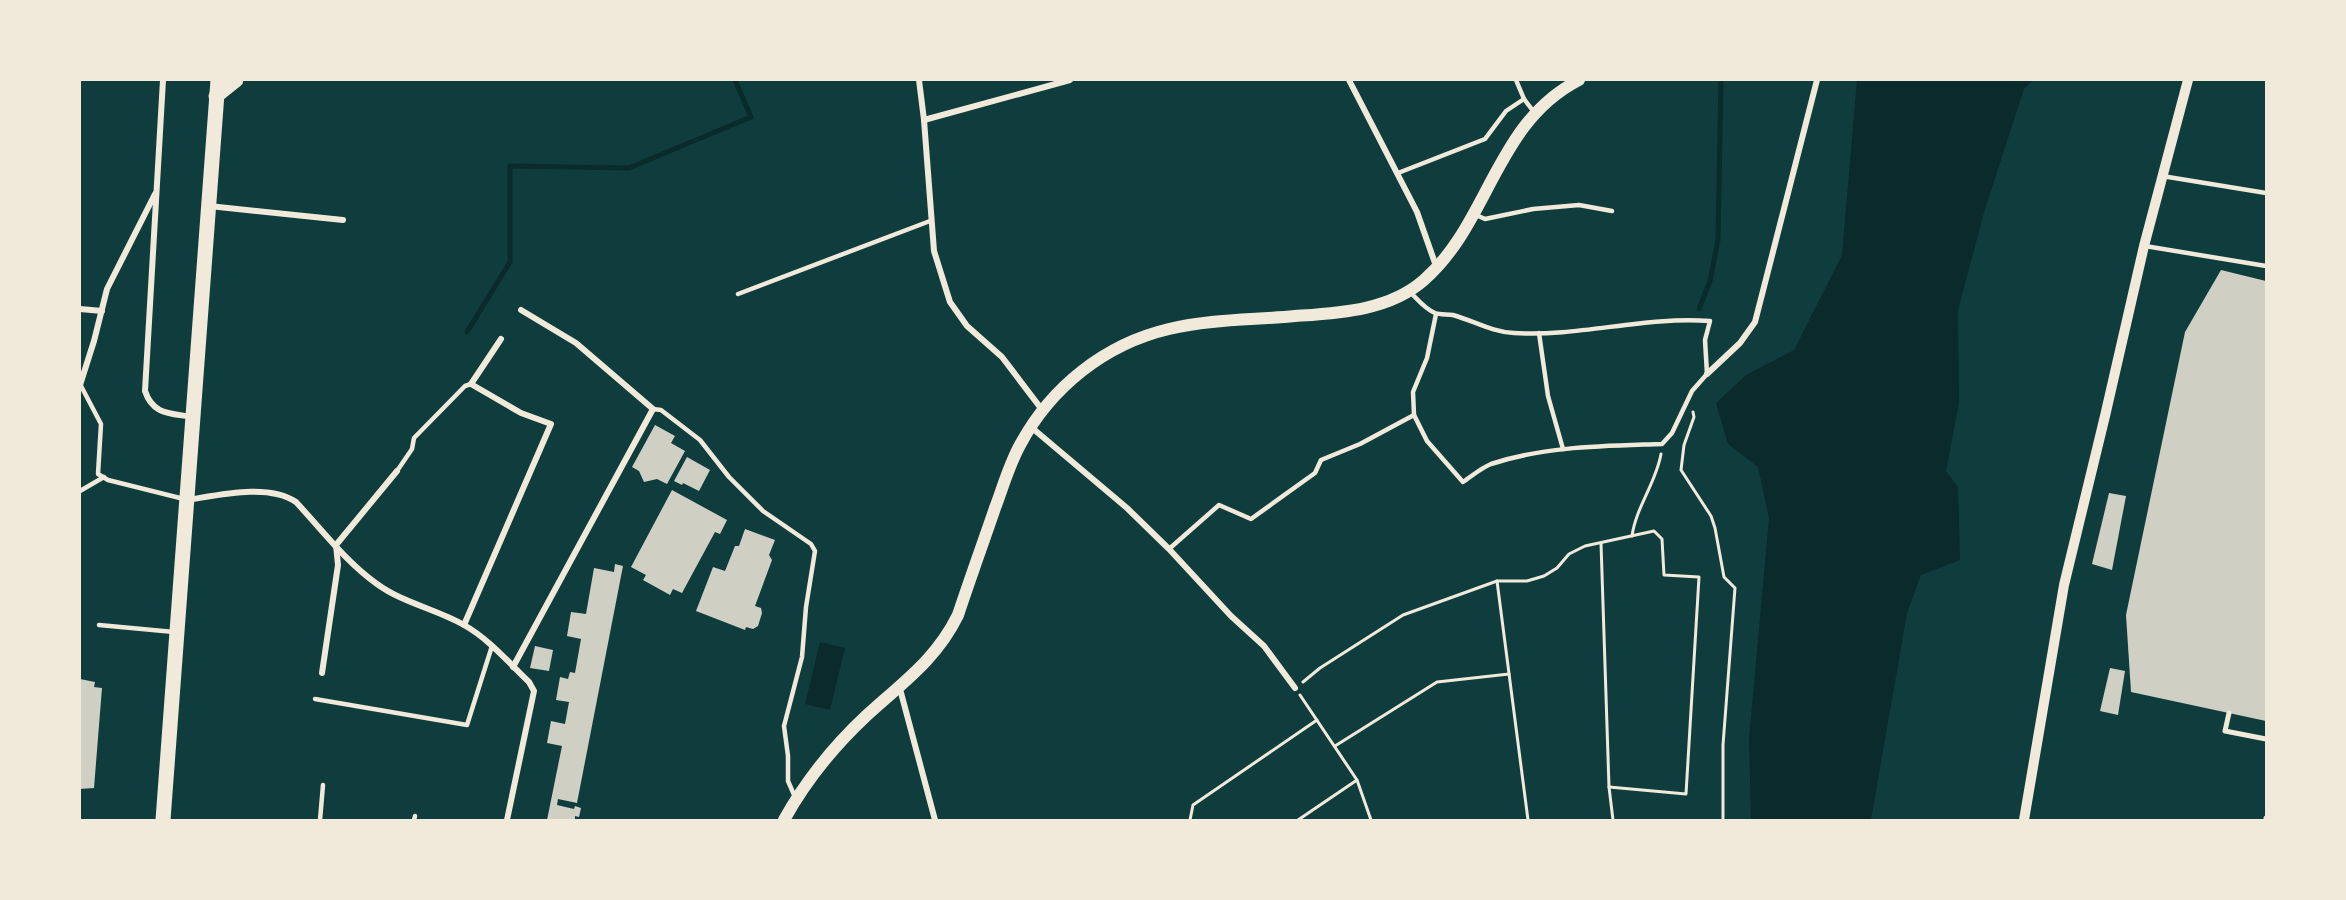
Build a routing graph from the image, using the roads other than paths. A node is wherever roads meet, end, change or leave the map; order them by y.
1 (163, 80) edge
2 (218, 80) edge
3 (236, 80) edge
4 (919, 80) edge
5 (1070, 80) edge
6 (1349, 80) edge
7 (1516, 80) edge
8 (1579, 80) edge
9 (1817, 80) edge
10 (2188, 80) edge
11 (216, 96) junction
12 (1524, 99) junction
13 (1534, 112) junction
14 (924, 120) junction
15 (1398, 173) junction
16 (2162, 176) junction
17 (157, 192) junction
18 (2266, 193) edge
19 (208, 206) junction
20 (1612, 211) dead end
21 (1473, 213) junction
22 (343, 220) dead end
23 (930, 221) junction
24 (2144, 246) junction
25 (1436, 266) junction
26 (2266, 266) edge
27 (1409, 290) junction
28 (738, 294) dead end
29 (80, 309) edge
30 (521, 310) dead end
31 (102, 311) junction
32 (1436, 314) junction
33 (1539, 333) junction
34 (501, 339) dead end
35 (1707, 374) junction
36 (80, 384) edge
37 (471, 384) junction
38 (653, 409) junction
39 (1043, 411) junction
40 (1414, 415) junction
41 (193, 417) junction
42 (1031, 427) junction
43 (1563, 449) junction
44 (397, 471) joint
45 (104, 477) junction
46 (80, 491) edge
47 (186, 500) junction
48 (336, 545) junction
49 (1169, 549) junction
50 (464, 624) junction
51 (99, 625) dead end
52 (177, 632) junction
53 (492, 646) junction
54 (513, 667) junction
55 (322, 673) dead end
56 (900, 688) junction
57 (1295, 688) road end
58 (315, 699) dead end
59 (2229, 713) dead end
60 (2266, 739) edge
61 (323, 785) dead end
62 (796, 800) junction
63 (163, 820) edge
64 (320, 820) edge
65 (507, 820) edge
66 (784, 820) edge
67 (934, 820) edge
68 (2024, 820) edge

1 - 17 street
2 - 11 main road
3 - 11 main road
4 - 14 street
5 - 14 street
6 - 15 street
7 - 12 lane
8 - 13 main road
9 - 35 street
10 - 16 street
11 - 19 main road
12 - 13 lane
12 - 15 lane
13 - 21 main road
14 - 23 street
15 - 25 street
16 - 18 lane
16 - 24 street
17 - 31 street
17 - 41 street
19 - 22 street
19 - 41 main road
20 - 21 lane
21 - 25 main road
23 - 28 lane
23 - 39 street
24 - 26 lane
24 - 68 street
25 - 27 main road
27 - 32 lane
27 - 39 main road
29 - 31 street
30 - 38 street
31 - 36 street
32 - 33 lane
32 - 40 lane
33 - 35 lane
33 - 43 lane
34 - 37 street
35 - 43 lane
36 - 45 lane
37 - 44 lane
37 - 50 street
38 - 54 street
38 - 62 lane
39 - 42 main road
40 - 43 lane
40 - 49 lane
41 - 47 main road
42 - 49 street
42 - 56 main road
44 - 48 street
45 - 46 lane
45 - 47 lane
47 - 48 street
47 - 52 main road
48 - 50 street
48 - 55 street
49 - 57 street
50 - 53 street
51 - 52 lane
52 - 63 main road
53 - 54 street
53 - 58 lane
54 - 65 street
56 - 62 main road
56 - 67 street
59 - 60 street
61 - 64 lane
62 - 66 main road

